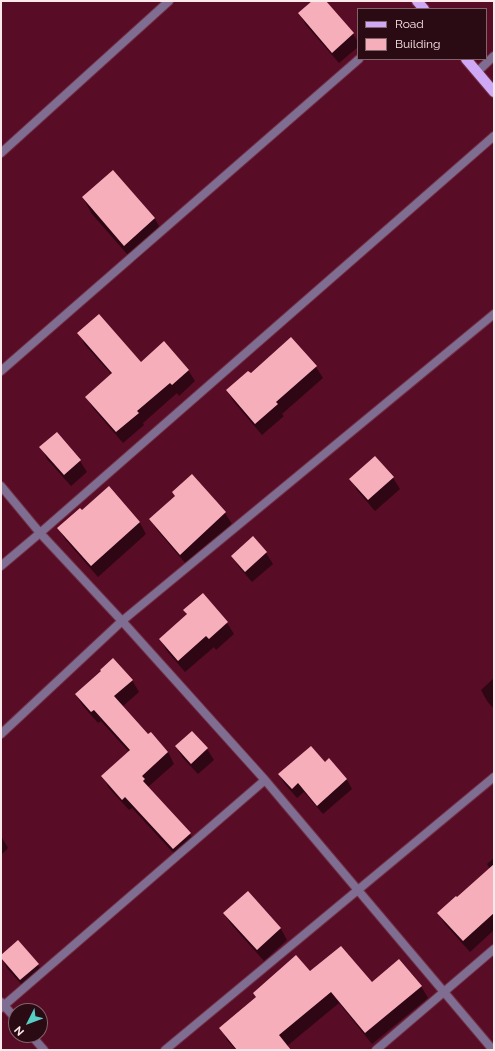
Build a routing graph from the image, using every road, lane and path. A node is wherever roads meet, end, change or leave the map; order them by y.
1 (168, 1) edge
2 (494, 56) edge
3 (358, 60) edge
4 (467, 60) edge
5 (477, 72) junction
6 (494, 92) edge
7 (494, 136) edge
8 (1, 153) edge
9 (494, 314) edge
10 (1, 371) edge
11 (1, 486) edge
12 (40, 533) junction
13 (1, 566) edge
14 (122, 621) junction
15 (1, 734) edge
16 (494, 777) edge
17 (265, 780) junction
18 (358, 890) junction
19 (494, 949) edge
20 (444, 992) junction
21 (2, 1006) edge
22 (165, 1050) edge
23 (376, 1050) edge
24 (493, 1050) edge

1 - 8 street
2 - 5 street
3 - 10 street
4 - 5 main road
5 - 6 main road
7 - 12 street
9 - 14 street
11 - 12 street
12 - 13 street
12 - 14 street
14 - 15 street
14 - 17 street
16 - 18 street
17 - 18 street
17 - 21 street
18 - 20 street
18 - 22 street
19 - 20 street
20 - 23 street
20 - 24 street

